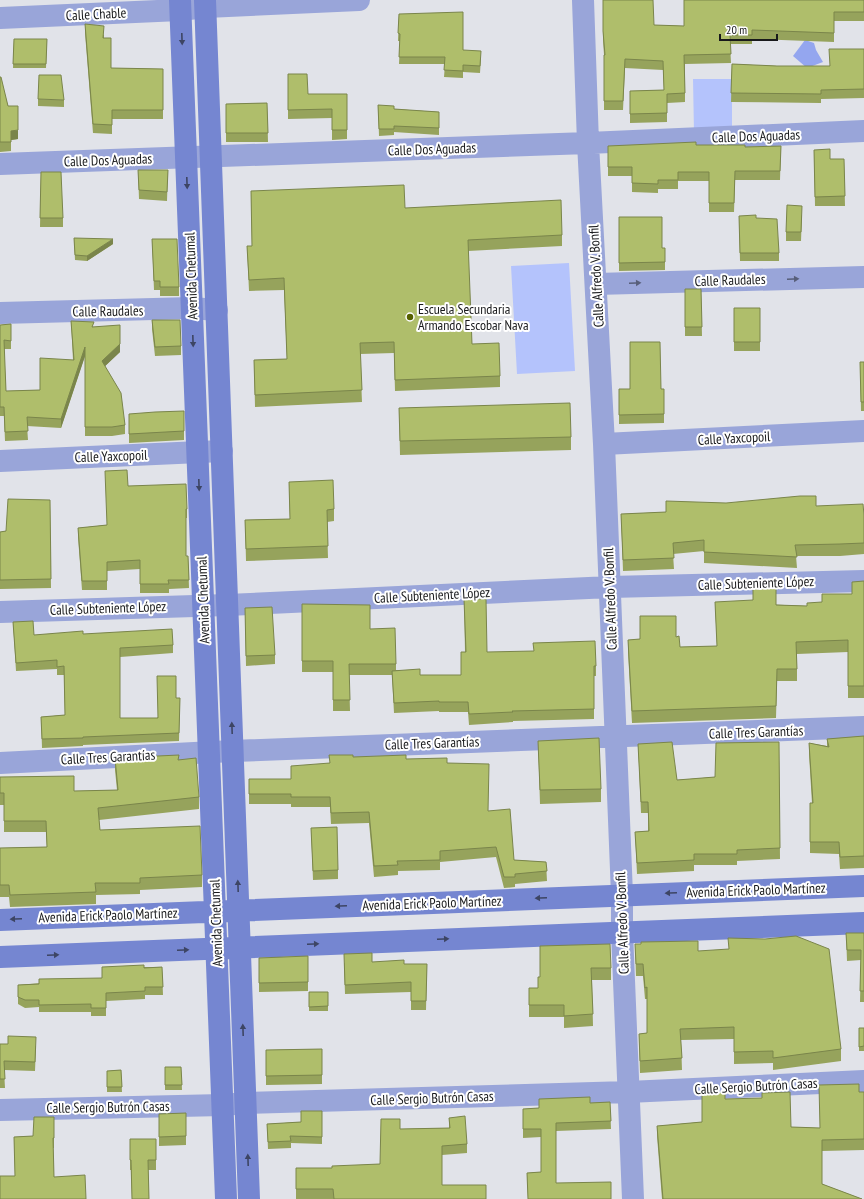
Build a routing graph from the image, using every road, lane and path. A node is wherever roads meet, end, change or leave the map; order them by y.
1 (359, 0) edge
2 (583, 0) edge
3 (205, 4) edge
4 (180, 5) edge
5 (0, 18) edge
6 (864, 131) edge
7 (588, 143) junction
8 (211, 157) junction
9 (186, 158) junction
10 (0, 164) edge
11 (864, 277) edge
12 (596, 284) junction
13 (192, 308) junction
14 (217, 310) junction
15 (0, 313) edge
16 (864, 431) edge
17 (604, 444) junction
18 (222, 451) junction
19 (197, 453) junction
20 (0, 461) edge
21 (864, 580) edge
22 (610, 587) junction
23 (203, 605) junction
24 (227, 605) junction
25 (0, 612) edge
26 (864, 727) edge
27 (616, 737) junction
28 (233, 751) junction
29 (209, 752) junction
30 (0, 763) edge
31 (864, 886) edge
32 (622, 895) junction
33 (238, 910) junction
34 (215, 911) junction
35 (0, 920) edge
36 (864, 923) edge
37 (622, 932) junction
38 (240, 947) junction
39 (217, 948) junction
40 (0, 957) edge
41 (864, 1081) edge
42 (628, 1092) junction
43 (246, 1103) junction
44 (223, 1105) junction
45 (0, 1110) edge
46 (226, 1199) edge
47 (249, 1199) edge
48 (633, 1199) edge

1 - 3 street, Calle Chable
2 - 7 street, Calle Alfredo V. Bonfil
3 - 4 street, Calle Chable
3 - 8 main road, Avenida Chetumal
4 - 5 street, Calle Chable
4 -> 9 main road, Avenida Chetumal
6 - 7 street, Calle Dos Aguadas
7 - 8 street, Calle Dos Aguadas
7 - 12 street, Calle Alfredo V. Bonfil
8 - 9 street, Calle Dos Aguadas
8 - 14 main road, Avenida Chetumal
9 - 10 street, Calle Dos Aguadas
9 -> 13 main road, Avenida Chetumal
12 -> 11 street, Calle Raudales
12 - 17 street, Calle Alfredo V. Bonfil
13 - 14 street, Calle Raudales
13 - 15 street, Calle Raudales
13 -> 19 main road, Avenida Chetumal
14 - 18 main road, Avenida Chetumal
16 - 17 street, Calle Yaxcopoil
17 - 22 street, Calle Alfredo V. Bonfil
18 - 19 street, Calle Yaxcopoil
18 - 24 main road, Avenida Chetumal
19 - 20 street, Calle Yaxcopoil
19 -> 23 main road, Avenida Chetumal
21 - 22 street, Calle Subteniente López
22 - 24 street, Calle Subteniente López
22 - 27 street, Calle Alfredo V. Bonfil
23 - 24 street, Calle Subteniente López
23 - 25 street, Calle Subteniente López
23 - 29 main road, Avenida Chetumal
28 -> 24 main road, Avenida Chetumal
26 - 27 street, Calle Tres Garantías
27 - 28 street, Calle Tres Garantías
27 - 32 street, Calle Alfredo V. Bonfil
28 - 29 street, Calle Tres Garantías
33 -> 28 main road, Avenida Chetumal
29 - 30 street, Calle Tres Garantías
29 - 34 main road, Avenida Chetumal
31 -> 32 main road, Avenida Erick Paolo Martínez
32 -> 33 main road, Avenida Erick Paolo Martínez
32 - 37 street, Calle Alfredo V. Bonfil
33 - 34 main road, Avenida Erick Paolo Martínez
33 - 38 main road, Avenida Chetumal
34 -> 35 main road, Avenida Erick Paolo Martínez
34 - 39 main road, Avenida Chetumal
36 - 37 main road
38 -> 37 main road
37 - 42 street, Calle Alfredo V. Bonfil
38 - 39 main road
43 -> 38 main road, Avenida Chetumal
40 -> 39 main road
39 - 44 main road, Avenida Chetumal
41 - 42 street, Calle Sergio Butrón Casas
42 - 43 street, Calle Sergio Butrón Casas
42 - 48 street, Calle Alfredo V. Bonfil
43 - 44 street, Calle Sergio Butrón Casas
47 -> 43 main road, Avenida Chetumal
44 - 45 street, Calle Sergio Butrón Casas
44 - 46 main road, Avenida Chetumal

